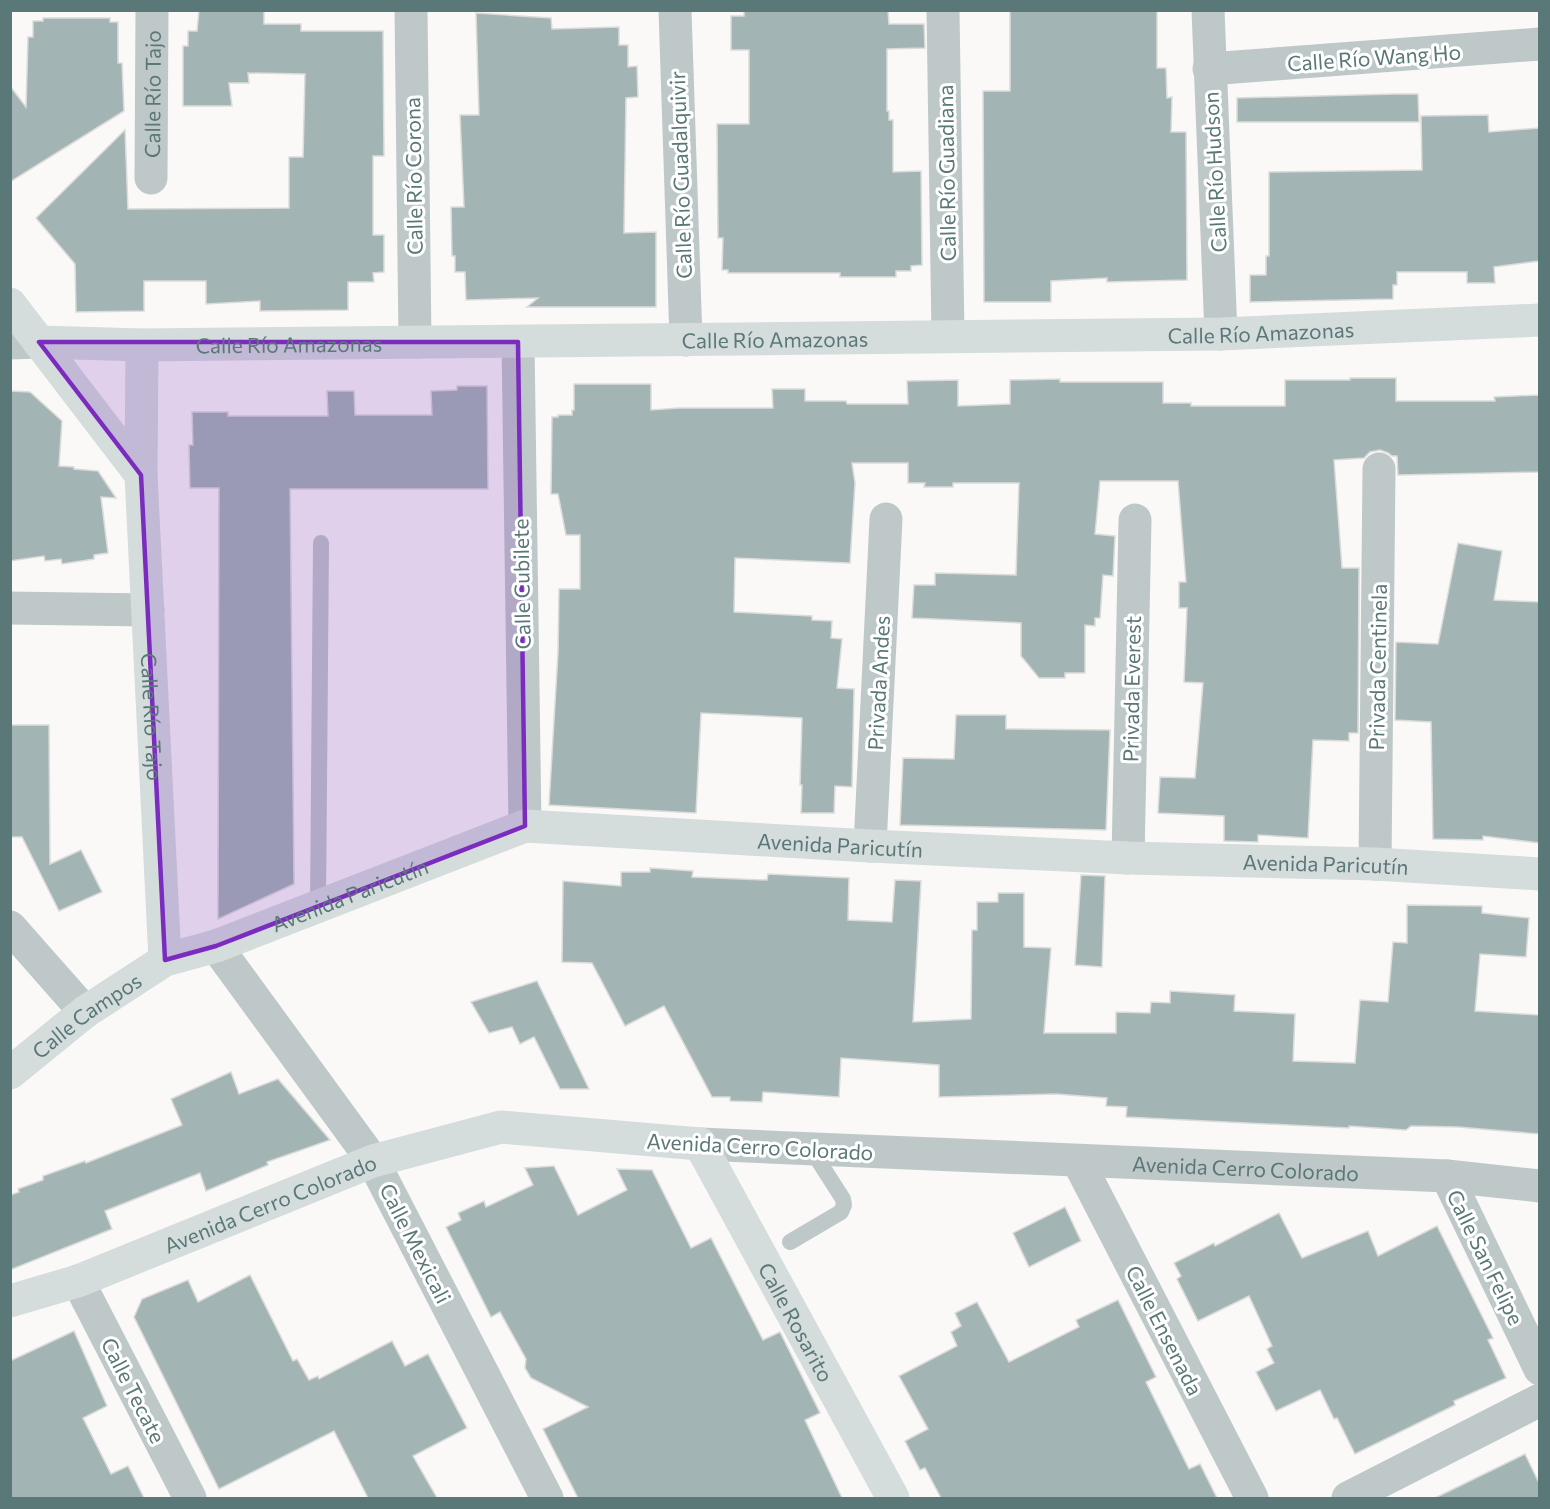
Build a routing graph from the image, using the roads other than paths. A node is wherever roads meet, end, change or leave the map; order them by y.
1 (152, 10) edge
2 (411, 10) edge
3 (675, 10) edge
4 (943, 10) edge
5 (1208, 10) edge
6 (1539, 44) edge
7 (1209, 69) junction
8 (151, 178) dead end
9 (10, 304) edge
10 (1539, 320) edge
11 (1221, 334) junction
12 (948, 336) junction
13 (686, 340) junction
14 (25, 342) edge
15 (415, 342) junction
16 (518, 342) junction
17 (142, 345) junction
18 (1379, 469) dead end
19 (141, 475) junction
20 (886, 519) dead end
21 (1135, 520) dead end
22 (321, 543) dead end
23 (10, 608) edge
24 (148, 610) junction
25 (525, 826) junction
26 (870, 846) junction
27 (1128, 858) junction
28 (1375, 864) junction
29 (1539, 873) edge
30 (318, 906) junction
31 (10, 927) edge
32 (216, 946) junction
33 (165, 960) junction
34 (85, 1012) junction
35 (10, 1073) edge
36 (700, 1144) junction
37 (811, 1149) junction
38 (373, 1161) junction
39 (1078, 1161) junction
40 (1447, 1176) junction
41 (1539, 1186) edge
42 (790, 1242) dead end
43 (78, 1281) junction
44 (10, 1302) edge
45 (1539, 1369) edge
46 (1539, 1400) edge
47 (190, 1498) edge
48 (547, 1498) edge
49 (893, 1498) edge
50 (1252, 1498) edge
51 (1348, 1498) edge

1 - 8 street, Calle Río Tajo
2 - 15 street, Calle Río Corona
3 - 13 street, Calle Río Guadalquivir
4 - 12 street, Calle Río Guadiana
5 - 7 street, Calle Río Hudson
6 - 7 street, Calle Río Wang Ho
7 - 11 street, Calle Río Hudson
9 - 14 street
10 - 11 street, Calle Río Amazonas
11 - 12 street, Calle Río Amazonas
12 - 13 street, Calle Río Amazonas
13 - 16 street, Calle Río Amazonas
14 - 17 street, Calle Río Amazonas
14 - 19 street
15 - 16 street, Calle Río Amazonas
15 - 17 street, Calle Río Amazonas
16 - 25 street, Calle Cubilete
17 - 19 street, Calle Río Tajo
18 - 28 street, Privada Centinela
19 - 24 street, Calle Río Tajo
20 - 26 street, Privada Andes
21 - 27 street, Privada Everest
22 - 30 lane
23 - 24 street
24 - 33 street, Calle Río Tajo
25 - 26 street, Avenida Paricutín
25 - 30 street, Avenida Paricutín
26 - 27 street, Avenida Paricutín
27 - 28 street, Avenida Paricutín
28 - 29 street, Avenida Paricutín
30 - 32 street, Avenida Paricutín
31 - 34 street
32 - 33 street, Avenida Paricutín
32 - 38 street, Calle Mexicali
33 - 34 street, Calle Campos
34 - 35 street, Calle Campos
36 - 37 street, Avenida Cerro Colorado
36 - 38 street, Avenida Cerro Colorado
36 - 49 street, Calle Rosarito
37 - 39 street, Avenida Cerro Colorado
37 - 42 lane
38 - 43 street, Avenida Cerro Colorado
38 - 48 street, Calle Mexicali
39 - 40 street, Avenida Cerro Colorado
39 - 50 street, Calle Ensenada
40 - 41 street, Avenida Cerro Colorado
40 - 45 street, Calle San Felipe
43 - 44 street, Avenida Cerro Colorado
43 - 47 street, Calle Tecate
46 - 51 street

